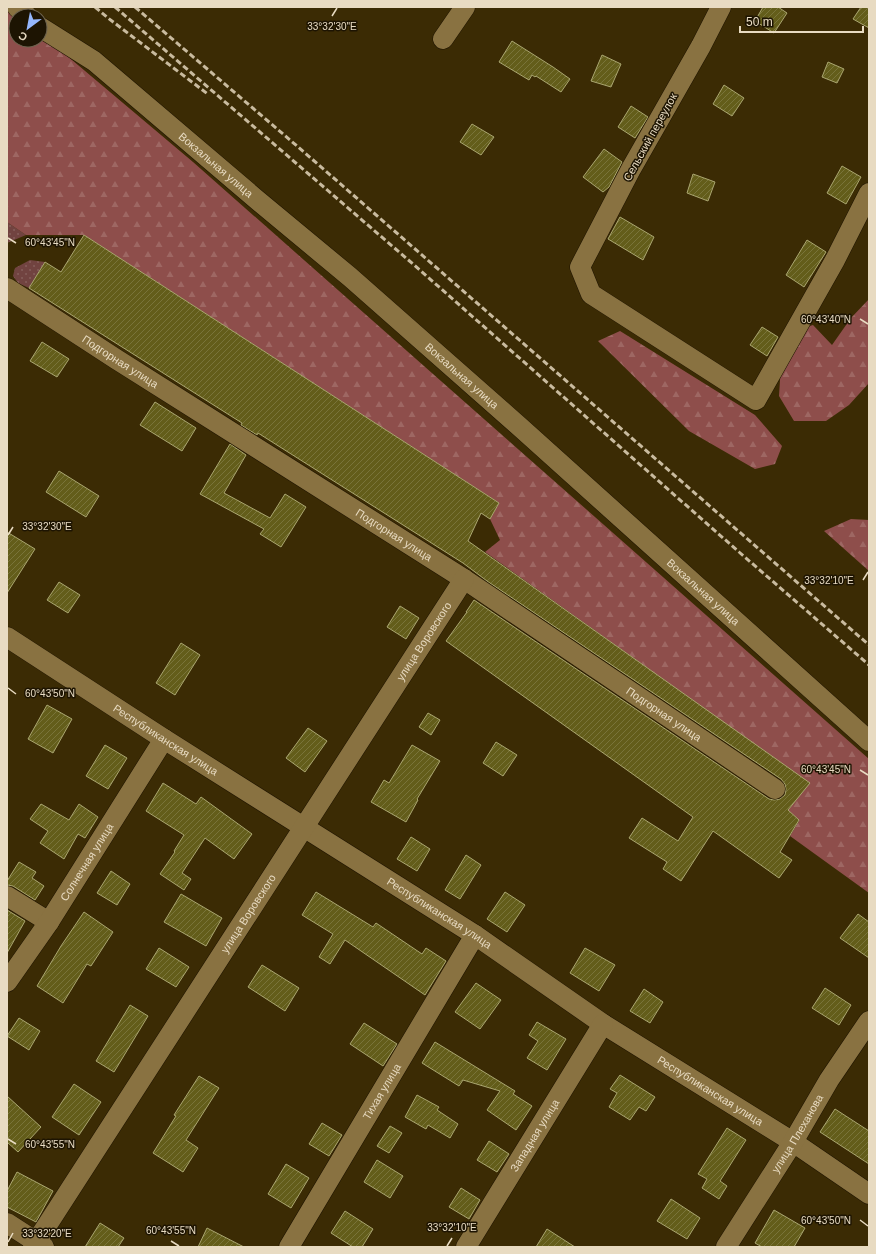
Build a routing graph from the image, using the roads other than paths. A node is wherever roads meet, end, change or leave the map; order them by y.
1 (465, 7) edge
2 (720, 7) edge
3 (48, 32) edge
4 (443, 39) dead end
5 (869, 193) edge
6 (7, 288) edge
7 (464, 579) junction
8 (7, 637) edge
9 (164, 739) junction
10 (869, 742) edge
11 (775, 789) dead end
12 (304, 828) junction
13 (7, 896) edge
14 (49, 922) junction
15 (475, 935) junction
16 (7, 982) edge
17 (869, 1021) edge
18 (602, 1024) junction
19 (793, 1142) junction
20 (869, 1194) edge
21 (7, 1223) edge
22 (38, 1245) edge
23 (289, 1247) edge
24 (466, 1247) edge
25 (726, 1247) edge

1 - 4 street
2 - 5 street, Сельский переулок
3 - 10 street, Вокзальная улица
6 - 7 street, Подгорная улица
7 - 11 street, Подгорная улица
7 - 12 street, улица Воровского
8 - 9 street, Республиканская улица
9 - 12 street, Республиканская улица
9 - 14 street, Солнечная улица
12 - 15 street, Республиканская улица
12 - 22 street, улица Воровского
13 - 14 street
14 - 16 street, Солнечная улица
15 - 18 street, Республиканская улица
15 - 23 street, Тихая улица
17 - 19 street, улица Плеханова
18 - 19 street, Республиканская улица
18 - 24 street, Западная улица
19 - 20 street, Республиканская улица
19 - 25 street, улица Плеханова
21 - 22 street

